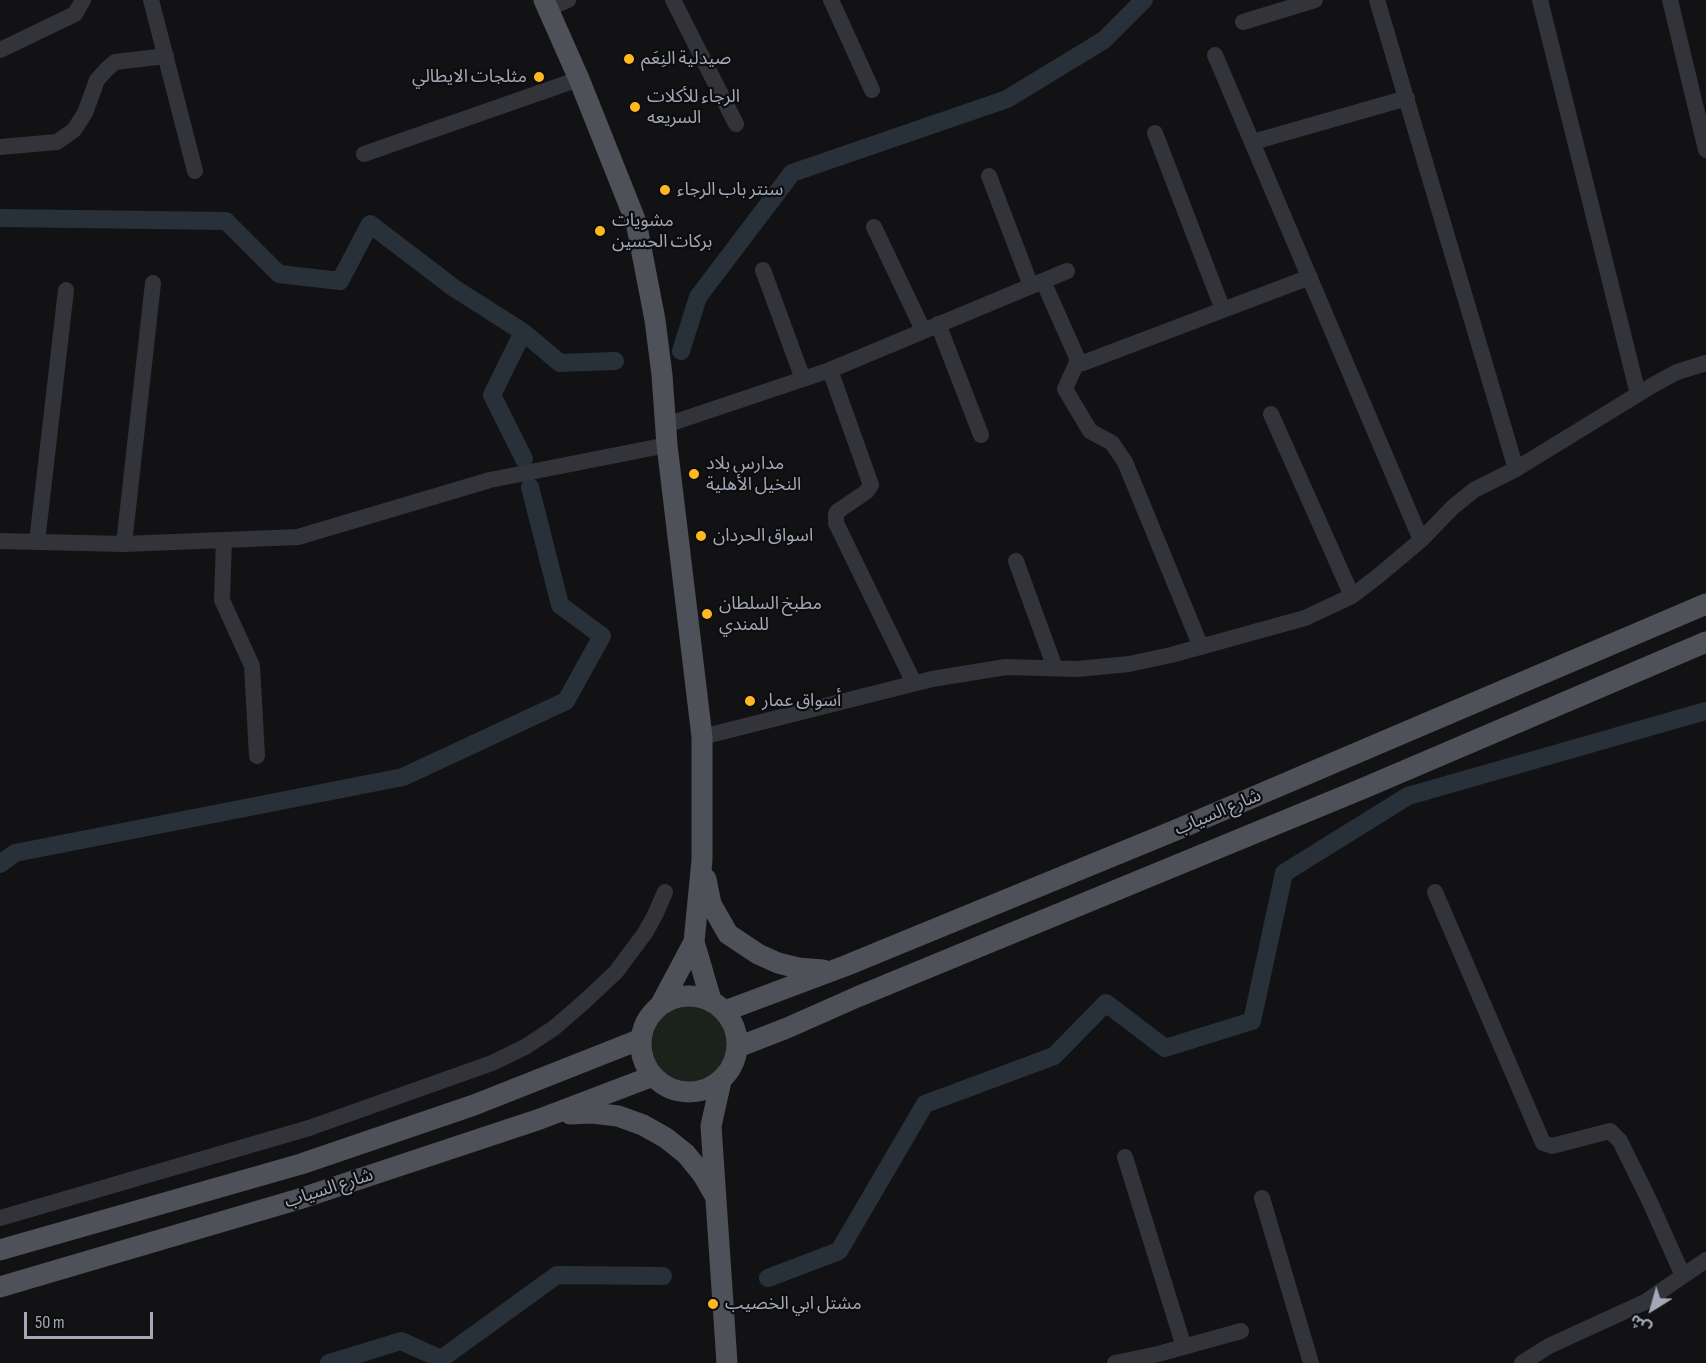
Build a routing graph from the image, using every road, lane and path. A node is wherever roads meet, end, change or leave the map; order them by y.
1 (83, 0) edge
2 (151, 0) edge
3 (568, 0) edge
4 (674, 0) edge
5 (831, 0) edge
6 (1315, 0) edge
7 (1377, 0) edge
8 (1540, 0) edge
9 (1670, 0) edge
10 (545, 4) edge
11 (1243, 22) dead end
12 (0, 50) edge
13 (1215, 55) dead end
14 (166, 56) junction
15 (579, 80) junction
16 (872, 90) dead end
17 (1407, 99) junction
18 (736, 124) dead end
19 (1155, 133) dead end
20 (1253, 142) junction
21 (0, 147) edge
22 (1706, 150) edge
23 (364, 154) dead end
24 (195, 171) dead end
25 (989, 176) dead end
26 (873, 227) dead end
27 (763, 270) dead end
28 (1067, 271) dead end
29 (1311, 277) junction
30 (153, 283) dead end
31 (1037, 284) junction
32 (66, 290) dead end
33 (1223, 310) junction
34 (938, 324) junction
35 (922, 330) junction
36 (1078, 360) junction
37 (1706, 363) edge
38 (830, 370) junction
39 (803, 380) junction
40 (1638, 394) junction
41 (1271, 414) dead end
42 (666, 435) junction
43 (981, 435) dead end
44 (1516, 469) junction
45 (224, 540) junction
46 (1421, 540) junction
47 (0, 541) edge
48 (37, 542) junction
49 (124, 544) junction
50 (1016, 561) dead end
51 (1352, 596) junction
52 (1706, 604) edge
53 (1706, 642) edge
54 (1201, 647) junction
55 (1055, 668) junction
56 (914, 683) junction
57 (702, 737) junction
58 (257, 756) dead end
59 (702, 860) junction
60 (664, 892) dead end
61 (1435, 892) dead end
62 (694, 942) junction
63 (832, 970) junction
64 (661, 1004) junction
65 (718, 1005) junction
66 (641, 1039) junction
67 (738, 1047) junction
68 (653, 1076) junction
69 (721, 1081) junction
70 (685, 1092) junction
71 (540, 1119) junction
72 (711, 1126) junction
73 (1125, 1157) dead end
74 (716, 1198) junction
75 (1262, 1198) dead end
76 (0, 1218) edge
77 (0, 1251) edge
78 (1706, 1260) edge
79 (1683, 1276) junction
80 (0, 1287) edge
81 (1241, 1331) dead end
82 (1184, 1347) junction
83 (727, 1363) edge
84 (1115, 1363) edge
85 (1311, 1363) edge
86 (1522, 1363) edge

1 - 12 street
2 - 14 street
3 - 10 street
4 - 18 street
5 - 16 street
6 - 11 street
7 - 17 street
8 - 40 street
9 - 22 street
10 - 15 main road
13 - 20 street
14 - 21 street
14 - 24 street
15 - 23 street
15 - 42 main road
17 - 20 street
17 - 44 street
19 - 33 street
20 - 29 street
25 - 31 street
26 - 35 street
27 - 39 street
28 - 31 street
29 - 33 street
29 - 46 street
30 - 49 street
31 - 34 street
31 - 36 street
32 - 48 street
33 - 36 street
34 - 35 street
34 - 43 street
35 - 38 street
36 - 54 street
37 - 40 street
38 - 39 street
38 - 56 street
39 - 42 street
40 - 44 street
41 - 51 street
42 - 45 street
42 - 57 main road
44 - 46 street
45 - 49 street
45 - 58 street
46 - 51 street
47 - 48 street
48 - 49 street
50 - 55 street
51 - 54 street
52 - 63 main road, شارع السياب
53 - 67 main road, شارع السياب
54 - 55 street
55 - 56 street
56 - 57 street
57 - 59 main road
59 - 62 main road
59 - 63 main road
60 - 76 street
61 - 79 street
62 - 64 main road
62 - 65 main road
63 - 65 main road, شارع السياب
64 - 65 main road
64 - 66 main road
65 - 67 main road
66 - 68 main road
66 - 77 main road, شارع السياب
67 - 69 main road
68 - 70 main road
68 - 71 main road, شارع السياب
69 - 70 main road
69 - 72 main road
70 - 72 main road
71 - 74 main road
71 - 80 main road, شارع السياب
72 - 74 main road
73 - 82 street
74 - 83 main road
75 - 85 street
78 - 79 street
79 - 86 street
81 - 82 street
82 - 84 street

